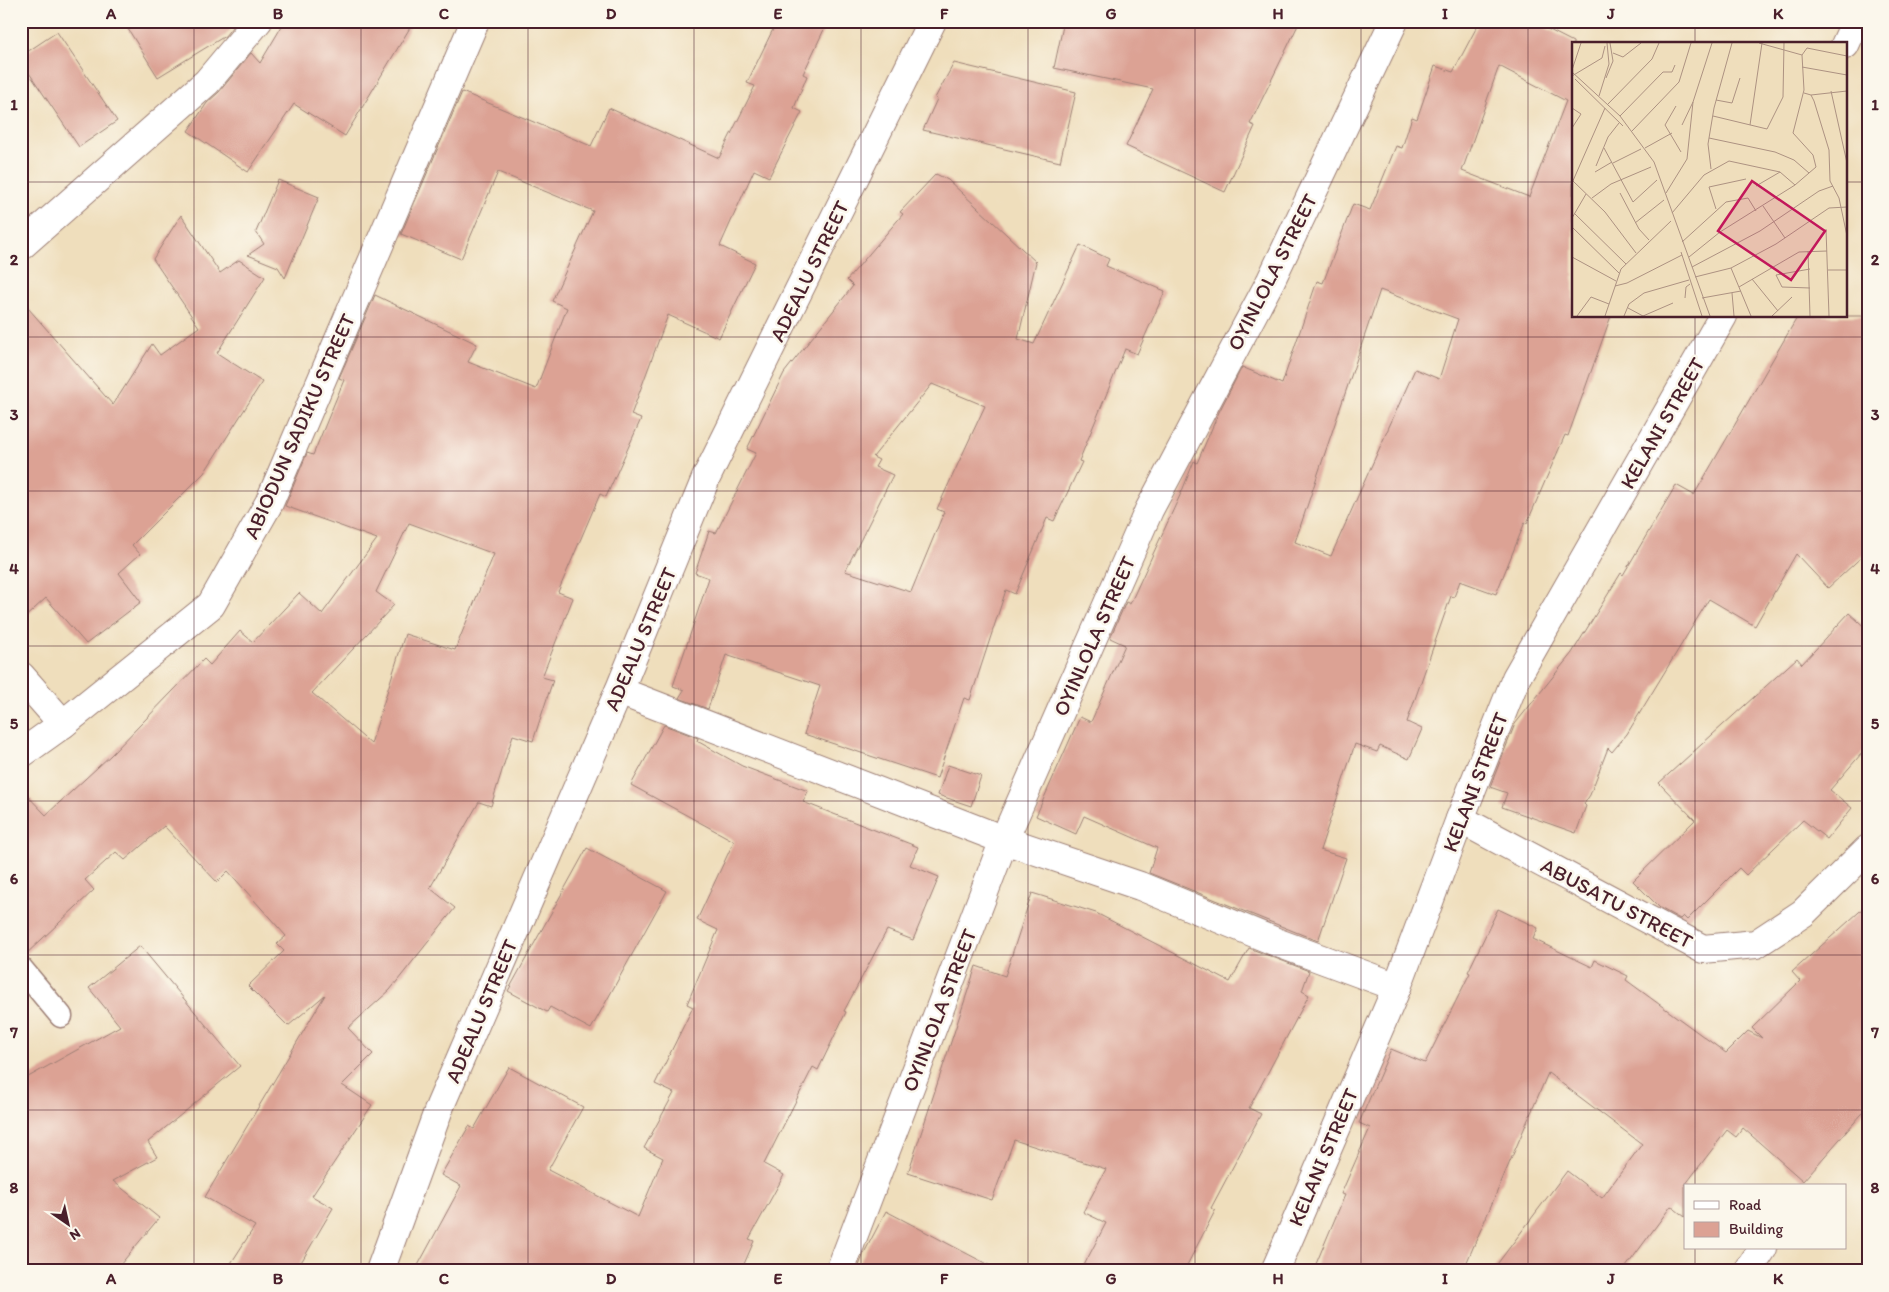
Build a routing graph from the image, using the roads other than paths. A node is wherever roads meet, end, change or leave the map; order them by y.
1 (258, 21) edge
2 (475, 21) edge
3 (932, 21) edge
4 (1394, 21) edge
5 (1856, 21) edge
6 (1846, 43) edge
7 (21, 246) edge
8 (1722, 318) edge
9 (21, 676) edge
10 (619, 691) junction
11 (63, 724) junction
12 (21, 754) edge
13 (1460, 819) junction
14 (1004, 840) junction
15 (1868, 850) edge
16 (21, 968) edge
17 (1397, 987) junction
18 (61, 1016) dead end
19 (1762, 1250) edge
20 (380, 1271) edge
21 (840, 1271) edge
22 (1275, 1271) edge
23 (1748, 1271) edge

1 - 7 street
2 - 11 street, ABIODUN SADIKU STREET
3 - 10 street, ADEALU STREET
4 - 14 street, OYINLOLA STREET
5 - 6 street
8 - 13 street, KELANI STREET
9 - 11 street
10 - 14 street
10 - 20 street, ADEALU STREET
11 - 12 street, ABIODUN SADIKU STREET
13 - 15 street, ABUSATU STREET
13 - 17 street, KELANI STREET
14 - 17 street
14 - 21 street, OYINLOLA STREET
16 - 18 lane
17 - 22 street, KELANI STREET
19 - 23 street

